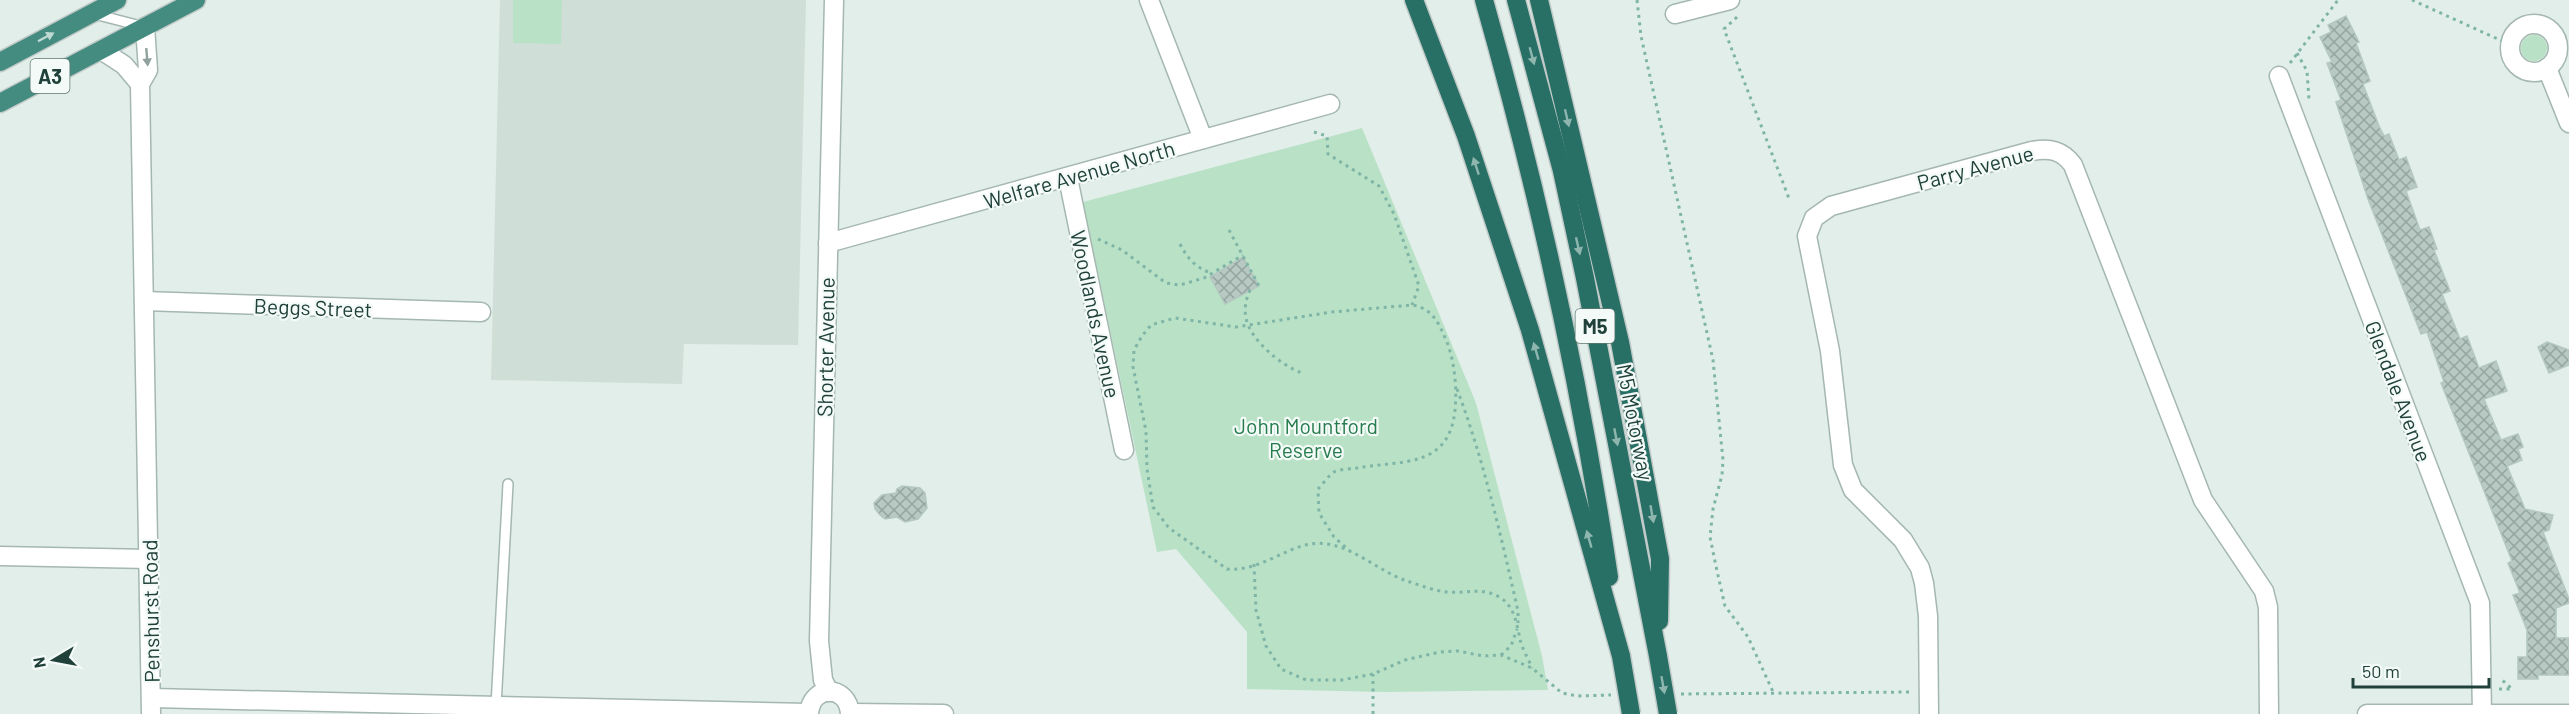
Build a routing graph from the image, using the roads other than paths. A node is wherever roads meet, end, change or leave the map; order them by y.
1 (117, 0) edge
2 (196, 0) edge
3 (834, 0) edge
4 (1149, 0) edge
5 (1414, 0) edge
6 (1484, 0) edge
7 (1516, 0) edge
8 (1539, 0) edge
9 (1734, 8) edge
10 (91, 13) junction
11 (1675, 14) dead end
12 (145, 27) junction
13 (2564, 43) edge
14 (101, 50) junction
15 (0, 62) edge
16 (2547, 68) junction
17 (2279, 76) road end
18 (140, 84) junction
19 (0, 103) edge
20 (1330, 104) dead end
21 (2569, 123) edge
22 (1203, 139) junction
23 (1068, 178) junction
24 (828, 243) junction
25 (144, 301) junction
26 (482, 312) dead end
27 (1124, 450) dead end
28 (508, 484) dead end
29 (0, 556) edge
30 (149, 559) junction
31 (1621, 656) junction
32 (1658, 656) junction
33 (829, 692) junction
34 (152, 706) edge
35 (496, 706) junction
36 (808, 713) edge
37 (851, 714) edge
38 (944, 714) edge
39 (1631, 714) edge
40 (1668, 714) edge
41 (1929, 714) edge
42 (2269, 714) edge
43 (2367, 714) edge
44 (2482, 714) edge
45 (2569, 714) edge

1 - 10 highway, A3
2 - 12 highway, A3
3 - 24 street, Shorter Avenue
4 - 22 street
31 -> 5 highway
6 - 31 highway, M5
7 -> 32 highway, M5 Motorway / M5
8 -> 32 highway, M5
9 - 11 street
10 - 12 lane
15 -> 10 highway, A3
12 - 14 highway, A3
12 -> 18 street, Penshurst Road
13 - 16 street
13 - 16 street
14 - 18 street
14 - 19 highway, A3
16 - 21 street
17 - 44 street, Glendale Avenue
18 - 25 street, Penshurst Road
20 - 22 street, Welfare Avenue North
22 - 23 street, Welfare Avenue North
23 - 24 street, Welfare Avenue North
23 - 27 street, Woodlands Avenue
24 - 33 street, Shorter Avenue
25 - 26 street, Beggs Street
25 - 30 street, Penshurst Road
28 - 35 lane
29 - 30 street
30 - 34 street, Penshurst Road
31 - 39 highway, M5, bridge
32 -> 40 highway, M5 Motorway / M5, bridge
33 - 36 street
33 - 37 street
34 - 35 street, Penshurst Road
35 - 36 street, Penshurst Road
37 - 38 street
41 - 42 street, Parry Avenue
43 - 44 street
44 - 45 street

